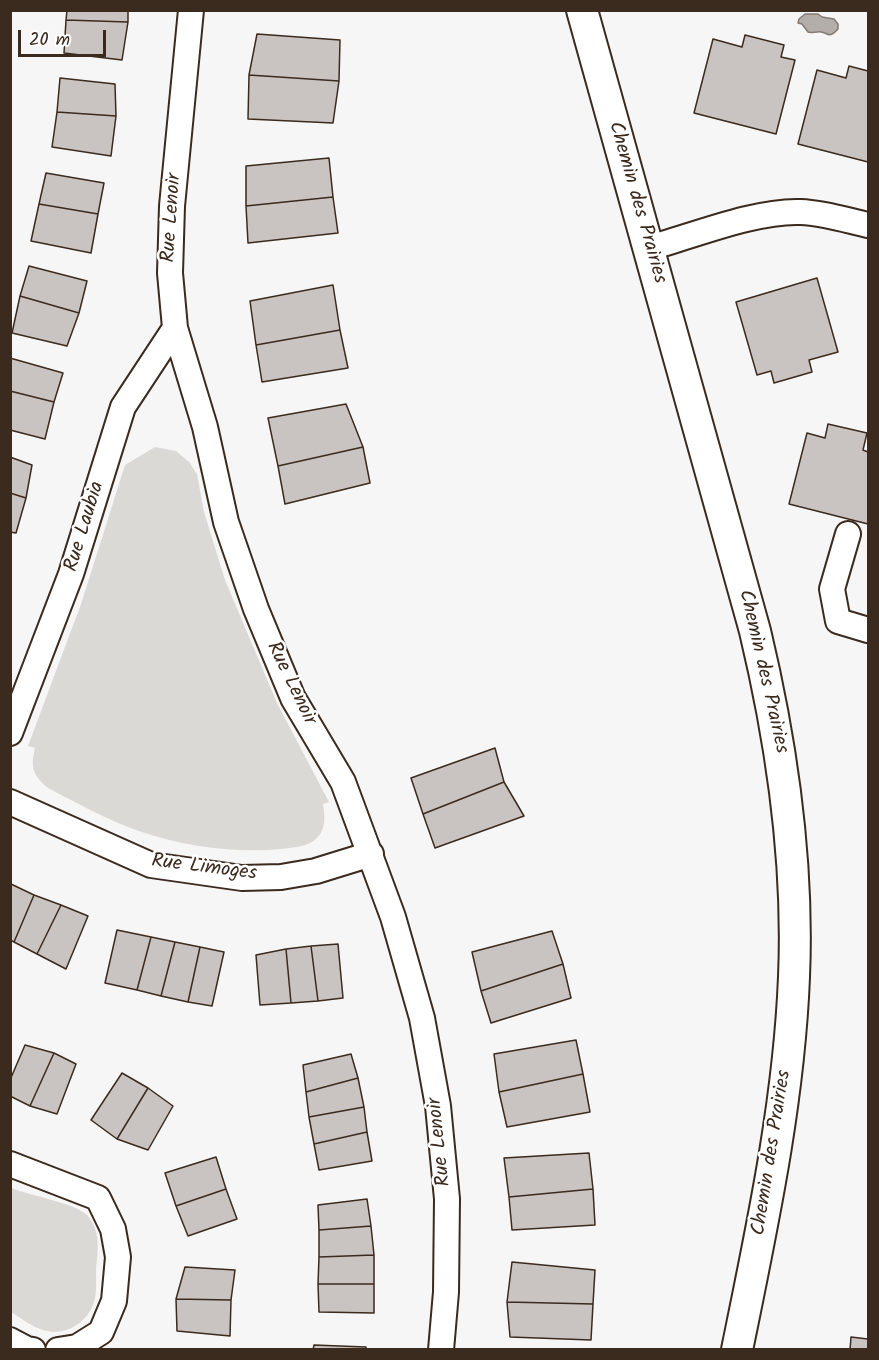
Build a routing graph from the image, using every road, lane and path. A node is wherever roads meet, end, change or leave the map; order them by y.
1 (191, 10) edge
2 (582, 10) edge
3 (868, 225) edge
4 (649, 248) junction
5 (174, 328) junction
6 (848, 534) dead end
7 (868, 630) edge
8 (10, 733) edge
9 (10, 802) edge
10 (371, 854) junction
11 (10, 1164) edge
12 (10, 1340) edge
13 (33, 1350) edge
14 (57, 1350) edge
15 (441, 1350) edge
16 (737, 1350) edge

1 - 5 street, Rue Lenoir
2 - 4 street, Chemin des Prairies
3 - 4 street
4 - 16 street, Chemin des Prairies
5 - 8 street, Rue Laubia
5 - 10 street, Rue Lenoir
6 - 7 street
9 - 10 street, Rue Limoges
10 - 15 street, Rue Lenoir
11 - 14 street
12 - 13 street

